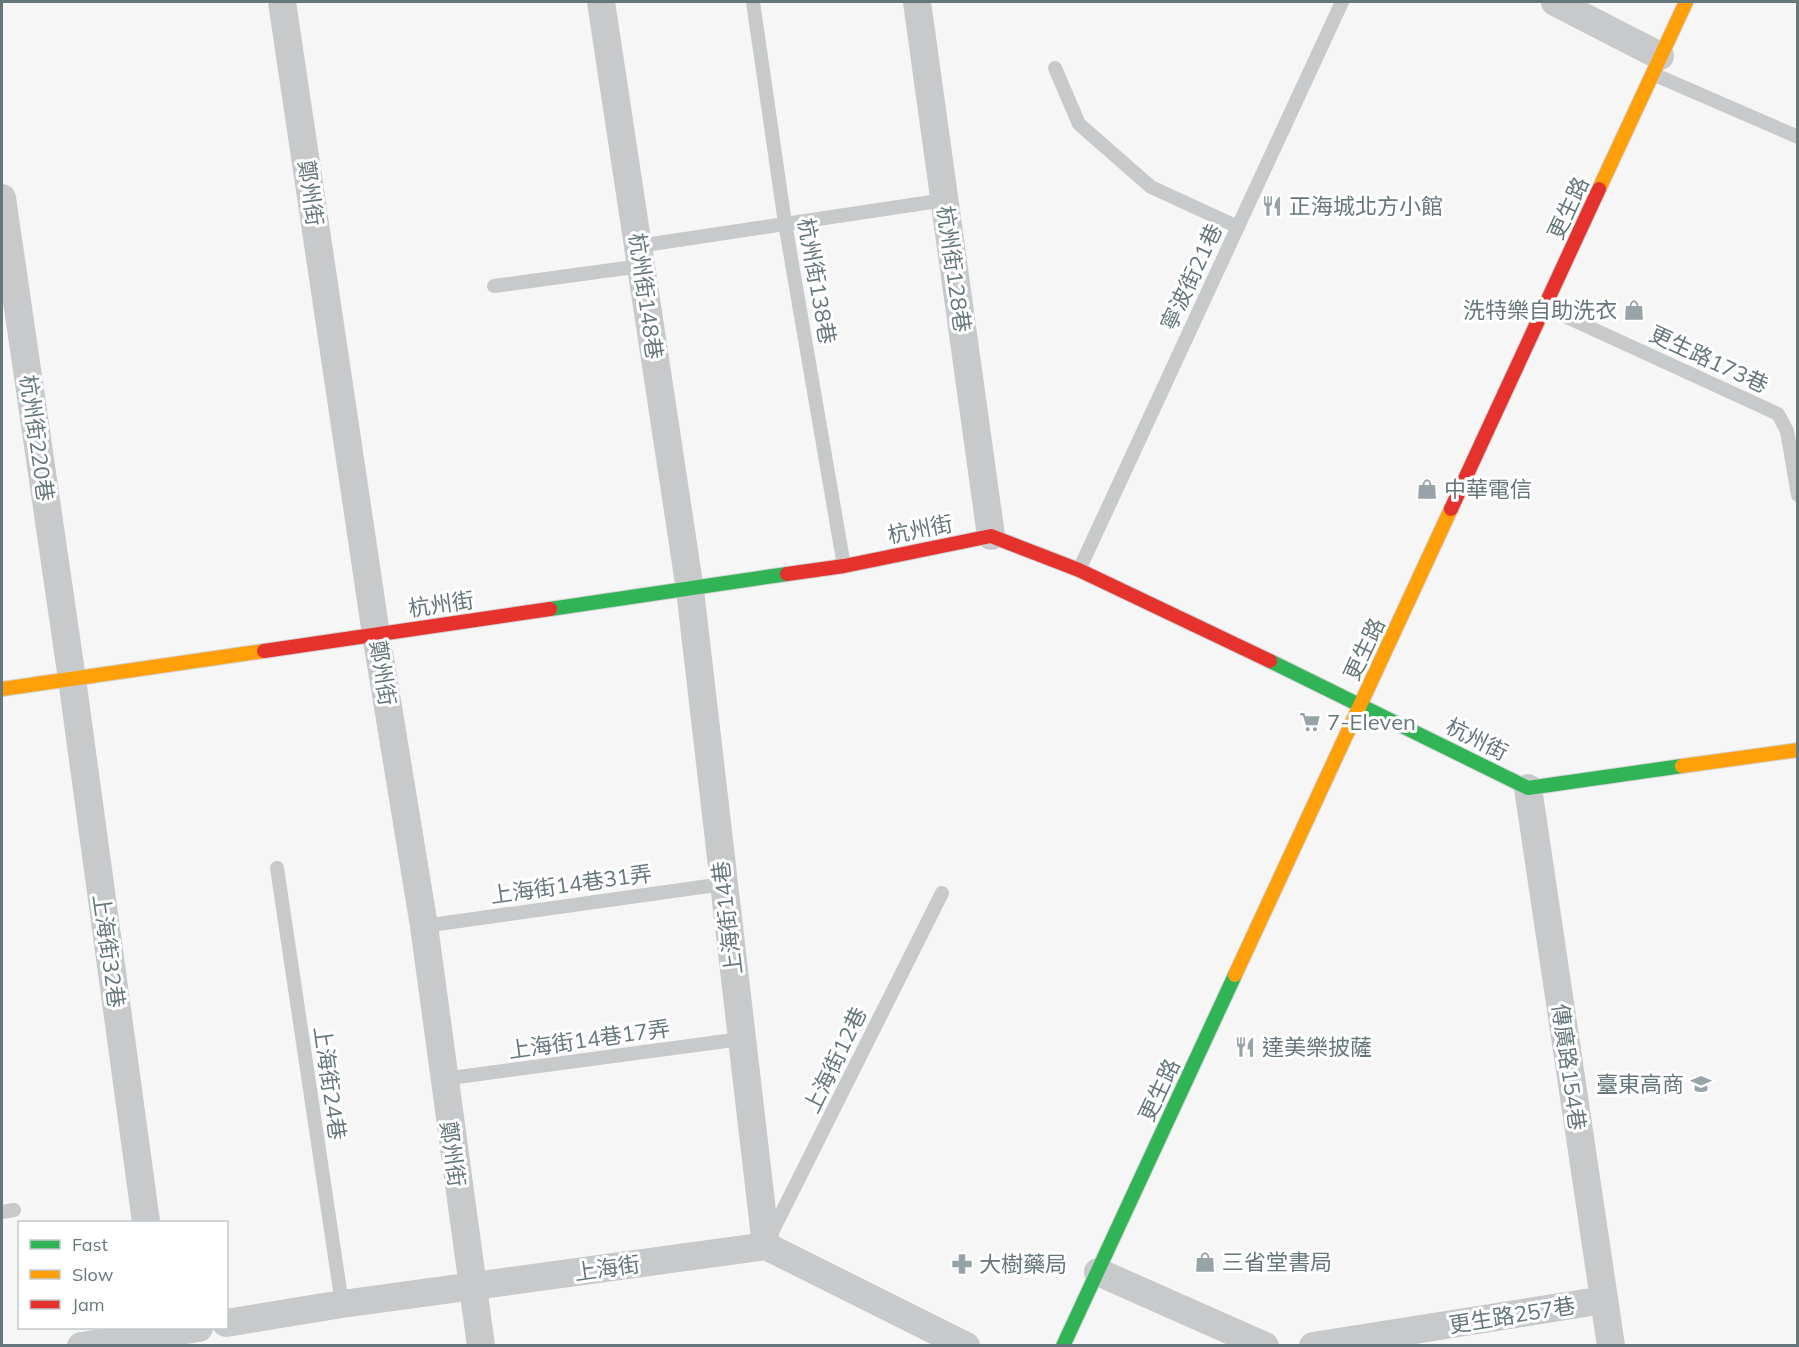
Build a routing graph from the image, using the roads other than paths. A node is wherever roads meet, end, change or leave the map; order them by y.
1 (282, 2) edge
2 (602, 2) edge
3 (753, 2) edge
4 (917, 2) edge
5 (1342, 2) edge
6 (1555, 2) edge
7 (1686, 2) edge
8 (1657, 65) junction
9 (1055, 68) dead end
10 (1797, 137) edge
11 (2, 198) edge
12 (945, 200) junction
13 (785, 223) junction
14 (1238, 227) junction
15 (640, 256) junction
16 (494, 286) dead end
17 (1545, 307) junction
18 (1797, 495) edge
19 (992, 536) junction
20 (844, 566) junction
21 (1079, 570) junction
22 (690, 590) junction
23 (376, 634) junction
24 (72, 679) junction
25 (2, 689) edge
26 (1361, 705) junction
27 (1797, 750) edge
28 (1528, 788) junction
29 (277, 868) dead end
30 (723, 884) junction
31 (942, 893) dead end
32 (423, 926) junction
33 (741, 1039) junction
34 (443, 1079) junction
35 (146, 1221) edge
36 (766, 1246) junction
37 (1098, 1272) junction
38 (471, 1287) junction
39 (1604, 1300) junction
40 (342, 1304) junction
41 (228, 1323) edge
42 (194, 1329) edge
43 (161, 1336) edge
44 (81, 1346) edge
45 (481, 1346) edge
46 (966, 1346) edge
47 (1063, 1346) edge
48 (1265, 1346) edge
49 (1313, 1346) edge
50 (1611, 1346) edge

1 - 23 street, 鄭州街
2 - 15 street, 杭州街148巷
3 - 13 lane, 杭州街138巷
4 - 12 street, 杭州街128巷
5 - 14 lane, 寧波街21巷
6 - 8 street
7 - 8 street, 更生路
8 - 10 lane
8 - 17 street, 更生路
9 - 14 lane
11 - 24 street, 杭州街220巷
12 - 13 lane
12 - 19 street, 杭州街128巷
13 - 15 lane
13 - 20 lane, 杭州街138巷
14 - 21 lane, 寧波街21巷
15 - 16 lane
15 - 22 street, 杭州街148巷
17 - 18 lane, 更生路173巷
17 - 26 street, 更生路
19 - 20 street, 杭州街
19 - 21 street, 杭州街
20 - 22 street, 杭州街
21 - 26 street, 杭州街
22 - 23 street, 杭州街
22 - 30 street, 上海街14巷
23 - 24 street, 杭州街
23 - 32 street, 鄭州街
24 - 25 street, 杭州街
24 - 35 street, 上海街32巷
26 - 28 street, 杭州街
26 - 37 street, 更生路
27 - 28 street
28 - 39 street, 傳廣路154巷
29 - 40 lane, 上海街24巷
30 - 32 lane, 上海街14巷31弄
30 - 33 street, 上海街14巷
31 - 36 lane, 上海街12巷
32 - 34 street, 鄭州街
33 - 34 lane, 上海街14巷17弄
33 - 36 street, 上海街14巷
34 - 38 street, 鄭州街
36 - 38 street, 上海街
36 - 46 street
37 - 47 street, 更生路
37 - 48 street
38 - 40 street, 上海街
38 - 45 street, 鄭州街
39 - 49 street, 更生路257巷
39 - 50 street, 傳廣路154巷
40 - 41 street, 上海街
42 - 43 street
43 - 44 street

